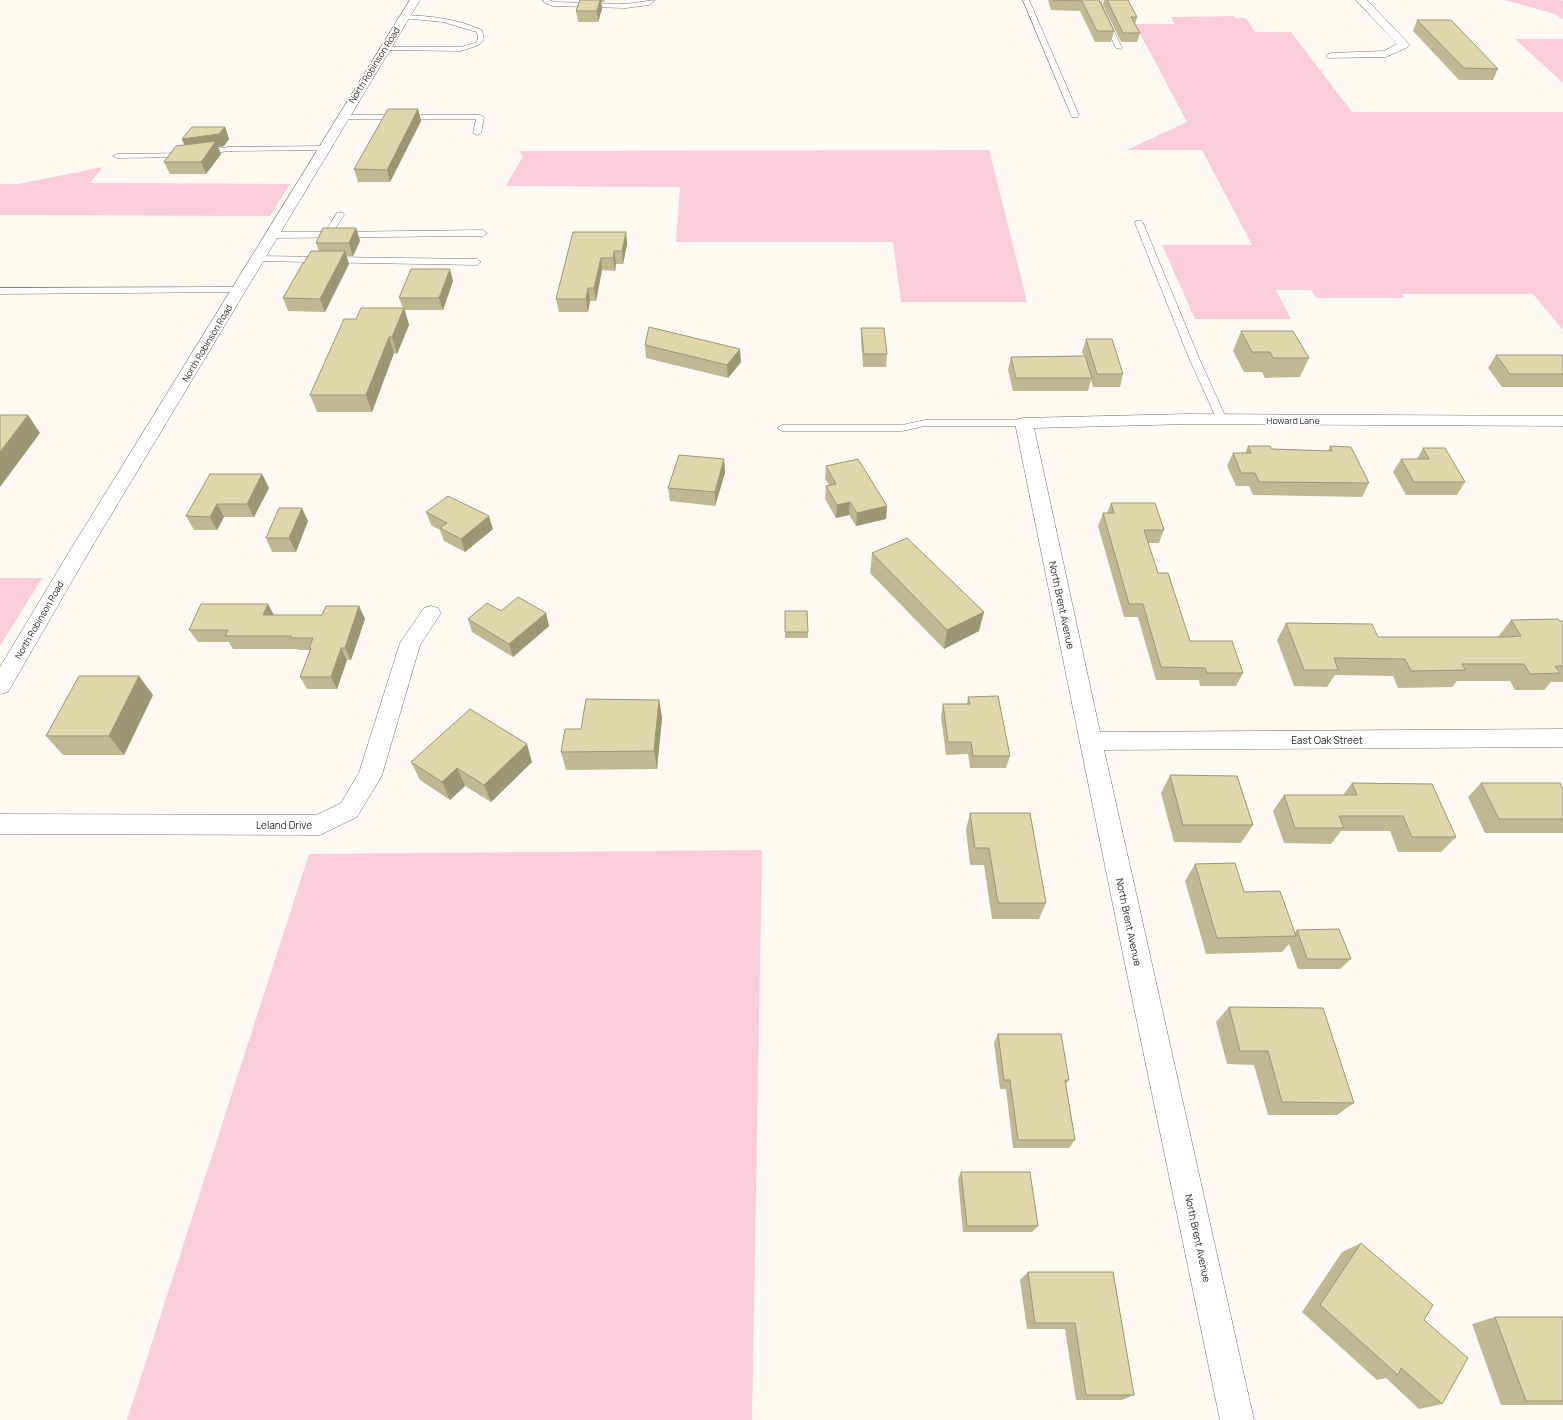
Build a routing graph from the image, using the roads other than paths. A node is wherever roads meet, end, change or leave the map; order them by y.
1 (415, 0) edge
2 (546, 0) edge
3 (652, 0) edge
4 (1026, 0) edge
5 (1099, 0) edge
6 (1361, 0) edge
7 (404, 17) junction
8 (1119, 48) dead end
9 (385, 49) junction
10 (1332, 56) dead end
11 (1074, 115) dead end
12 (343, 117) junction
13 (477, 133) dead end
14 (324, 148) junction
15 (116, 156) dead end
16 (340, 215) dead end
17 (1139, 223) dead end
18 (483, 233) dead end
19 (271, 235) junction
20 (327, 235) junction
21 (257, 259) junction
22 (477, 262) dead end
23 (239, 290) junction
24 (0, 291) edge
25 (1222, 420) junction
26 (1563, 421) edge
27 (1024, 423) junction
28 (782, 428) dead end
29 (431, 613) dead end
30 (0, 686) edge
31 (1563, 738) edge
32 (1091, 741) junction
33 (0, 824) edge
34 (1237, 1420) edge

1 - 7 street, North Robinson Road
2 - 3 lane
4 - 11 lane
5 - 8 lane
6 - 10 street
7 - 9 street, North Robinson Road
7 - 9 lane
9 - 12 street, North Robinson Road
12 - 13 lane
12 - 14 street, North Robinson Road
14 - 15 lane
14 - 19 street, North Robinson Road
16 - 20 lane
17 - 25 lane
18 - 20 lane
19 - 20 lane
19 - 21 street, North Robinson Road
21 - 22 lane
21 - 23 street, North Robinson Road
23 - 24 lane
23 - 30 street, North Robinson Road
25 - 26 street, Howard Lane
25 - 27 street, Howard Lane
27 - 28 lane
27 - 32 street, North Brent Avenue
29 - 33 street, Leland Drive
31 - 32 street, East Oak Street
32 - 34 street, North Brent Avenue

